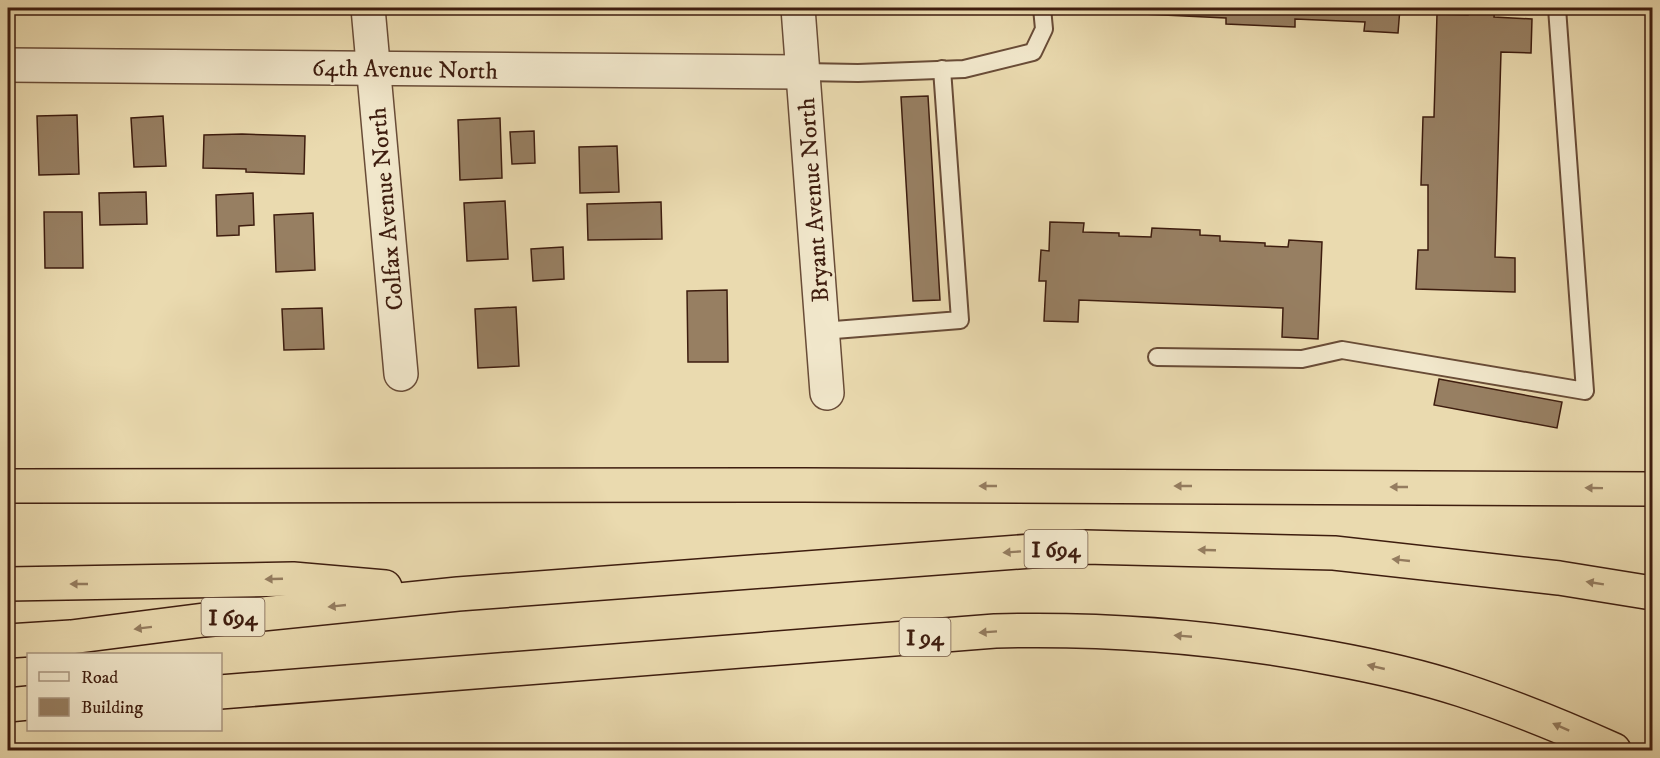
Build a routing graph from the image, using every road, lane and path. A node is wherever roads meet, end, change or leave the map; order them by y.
1 (368, 8) edge
2 (798, 8) edge
3 (1042, 8) edge
4 (1557, 8) edge
5 (8, 65) edge
6 (373, 68) junction
7 (942, 69) junction
8 (803, 72) junction
9 (822, 331) junction
10 (1157, 357) dead end
11 (401, 374) dead end
12 (827, 393) dead end
13 (8, 486) edge
14 (458, 486) junction
15 (1653, 489) edge
16 (8, 504) edge
17 (8, 585) edge
18 (1653, 593) edge
19 (458, 594) junction
20 (8, 640) edge
21 (222, 692) edge
22 (27, 703) edge
23 (8, 705) edge
24 (1614, 750) edge

1 - 6 street, Colfax Avenue North
2 - 8 street, Bryant Avenue North
3 - 7 lane
4 - 10 lane
5 - 6 street, 64th Avenue North
6 - 8 street, 64th Avenue North
6 - 11 street, Colfax Avenue North
7 - 8 lane
7 - 9 lane
8 - 9 street, Bryant Avenue North
9 - 12 street, Bryant Avenue North
13 - 14 highway
15 -> 14 highway
14 - 16 highway
19 -> 17 highway
18 -> 19 highway, I 694
19 -> 20 highway, I 694
24 -> 21 highway, I 94
22 - 23 highway

